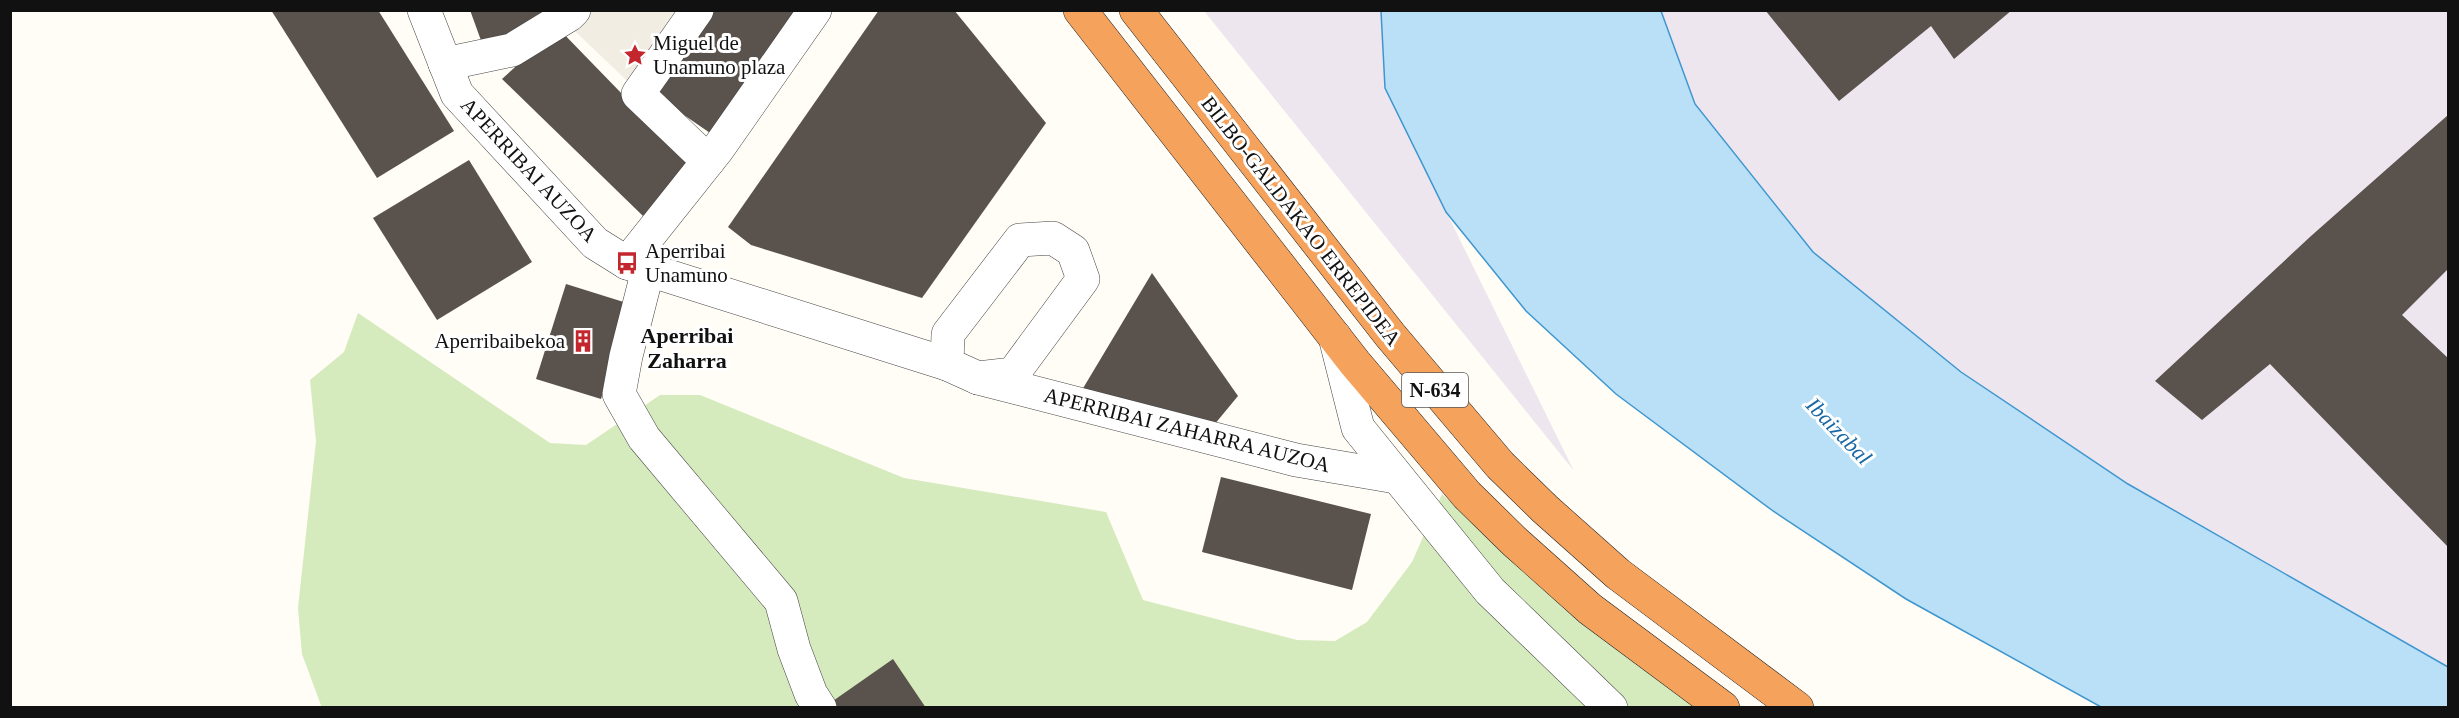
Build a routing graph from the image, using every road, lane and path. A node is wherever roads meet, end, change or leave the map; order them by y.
1 (424, 10) edge
2 (573, 10) edge
3 (697, 10) edge
4 (815, 10) edge
5 (1080, 10) edge
6 (1136, 10) edge
7 (445, 64) junction
8 (708, 160) junction
9 (637, 267) junction
10 (1335, 337) junction
11 (947, 364) junction
12 (978, 378) junction
13 (1396, 477) junction
14 (820, 708) edge
15 (1611, 708) edge
16 (1723, 708) edge
17 (1797, 708) edge

1 - 7 street, APERRIBAI AUZOA
2 - 7 street
3 - 8 street
4 - 8 street
5 - 10 highway, N-634
6 - 17 highway, BILBO-GALDAKAO ERREPIDEA / N-634
7 - 9 street, APERRIBAI AUZOA
8 - 9 street
9 - 11 street, APERRIBAI ZAHARRA AUZOA
9 - 14 street
10 - 13 street
10 - 16 highway, N-634
11 - 12 street, APERRIBAI ZAHARRA AUZOA
11 - 12 street, APERRIBAI ZAHARRA AUZOA
12 - 13 street, APERRIBAI ZAHARRA AUZOA
13 - 15 street

